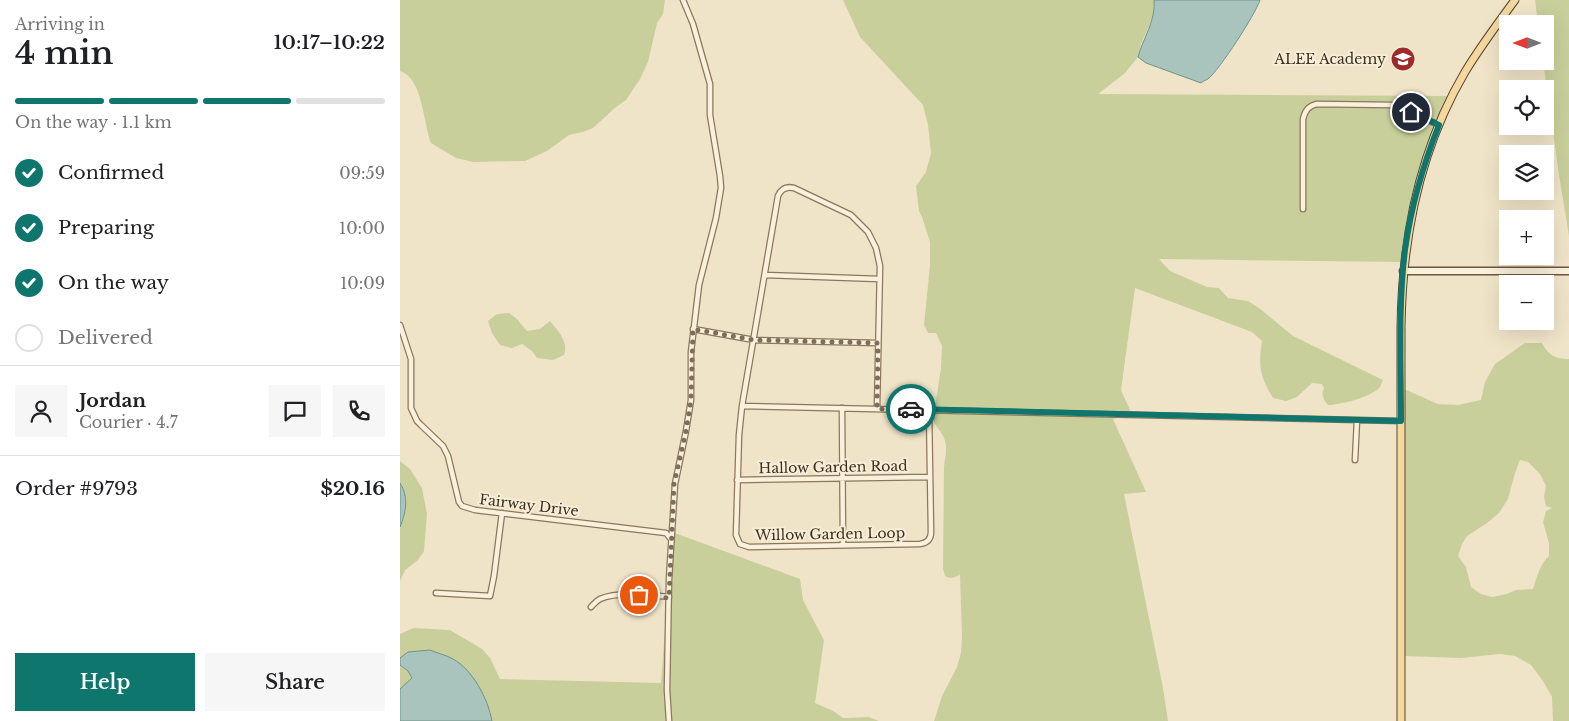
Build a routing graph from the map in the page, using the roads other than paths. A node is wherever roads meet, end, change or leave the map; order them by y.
1 (683, 0) edge
2 (1515, 0) edge
3 (1439, 125) junction
4 (1302, 209) dead end
5 (1403, 271) junction
6 (1569, 271) edge
7 (765, 276) junction
8 (880, 278) junction
9 (400, 324) edge
10 (693, 329) junction
11 (754, 340) junction
12 (878, 343) junction
13 (742, 406) junction
14 (842, 408) junction
15 (877, 409) junction
16 (929, 410) junction
17 (1357, 420) junction
18 (1401, 421) junction
19 (1355, 460) dead end
20 (930, 477) junction
21 (842, 478) junction
22 (737, 480) junction
23 (502, 514) junction
24 (671, 539) junction
25 (843, 545) junction
26 (436, 593) dead end
27 (669, 598) junction
28 (591, 607) dead end
29 (669, 721) edge
30 (1401, 721) edge

1 - 10 street
2 - 3 main road
3 - 4 street
3 - 5 main road
5 - 6 street
5 - 18 main road
7 - 8 street
7 - 8 street, Willow Garden Loop
7 - 11 street, Willow Garden Loop
8 - 12 street
9 - 23 street, Fairway Drive
10 - 11 street
10 - 24 street
11 - 12 street
11 - 13 street, Willow Garden Loop
12 - 15 street
13 - 14 street
13 - 22 street, Willow Garden Loop
14 - 15 street
14 - 21 street
15 - 16 street
16 - 17 street
16 - 20 street, Willow Garden Loop
17 - 18 street
17 - 19 street
18 - 30 main road
20 - 21 street, Hallow Garden Road
20 - 25 street, Willow Garden Loop
21 - 22 street, Hallow Garden Road
21 - 25 street
22 - 25 street, Willow Garden Loop
23 - 24 street, Fairway Drive
23 - 26 street
24 - 27 street
27 - 28 street
27 - 29 street

